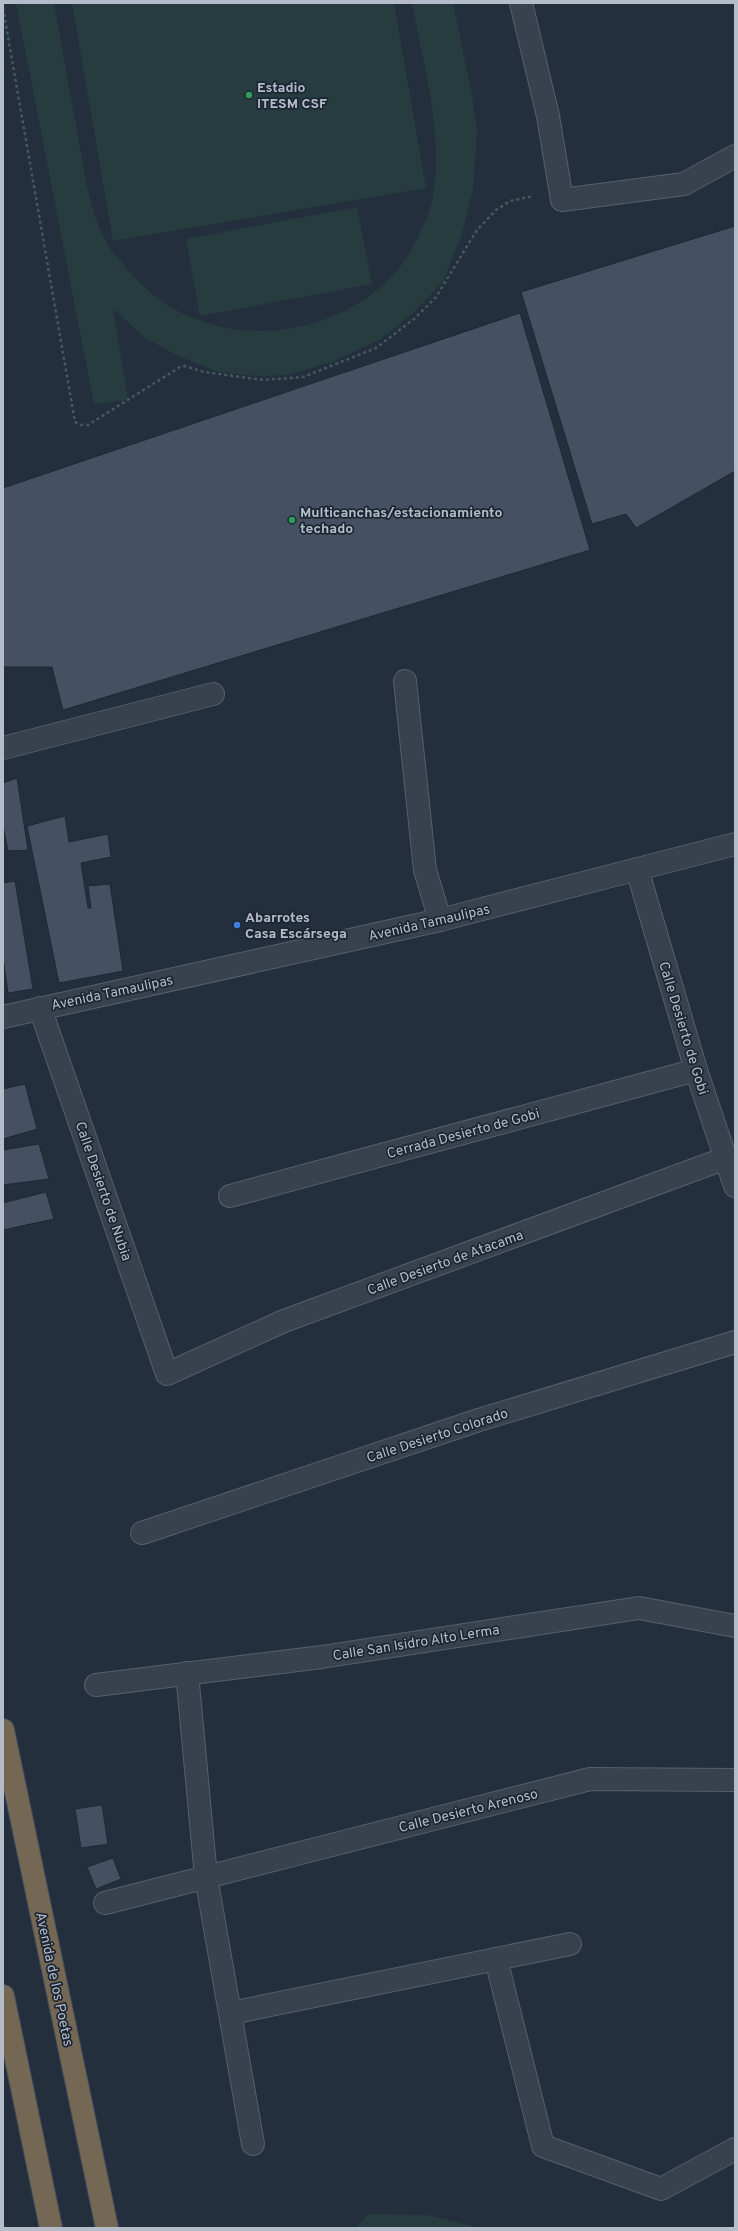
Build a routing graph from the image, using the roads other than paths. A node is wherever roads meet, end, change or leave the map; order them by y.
1 (521, 3) edge
2 (735, 156) edge
3 (405, 681) dead end
4 (213, 694) dead end
5 (3, 748) edge
6 (735, 844) edge
7 (637, 869) junction
8 (440, 920) junction
9 (40, 1008) junction
10 (3, 1017) edge
11 (696, 1070) junction
12 (726, 1158) junction
13 (735, 1186) edge
14 (230, 1196) dead end
15 (735, 1342) edge
16 (167, 1374) joint
17 (142, 1533) dead end
18 (735, 1626) edge
19 (187, 1673) junction
20 (96, 1685) dead end
21 (3, 1730) edge
22 (735, 1780) edge
23 (206, 1877) junction
24 (105, 1903) dead end
25 (570, 1944) dead end
26 (496, 1958) junction
27 (3, 1996) edge
28 (230, 2013) junction
29 (253, 2144) dead end
30 (735, 2149) edge
31 (52, 2228) edge
32 (107, 2228) edge

1 - 2 street
3 - 8 street
4 - 5 street
6 - 7 street, Avenida Tamaulipas
7 - 8 street, Avenida Tamaulipas
7 - 11 street, Calle Desierto de Gobi
8 - 9 street, Avenida Tamaulipas
9 - 10 street, Avenida Tamaulipas
9 - 16 street, Calle Desierto de Nubia
11 - 12 street, Calle Desierto de Gobi
11 - 14 street, Cerrada Desierto de Gobi
12 - 13 street, Calle Desierto de Gobi
12 - 16 street, Calle Desierto de Atacama
15 - 17 street, Calle Desierto Colorado
18 - 19 street, Calle San Isidro Alto Lerma
19 - 20 street, Calle San Isidro Alto Lerma
19 - 23 street
21 - 32 highway, Avenida de los Poetas
22 - 23 street, Calle Desierto Arenoso
23 - 24 street, Calle Desierto Arenoso
23 - 28 street
25 - 26 street
26 - 28 street
26 - 30 street
27 - 31 highway
28 - 29 street

